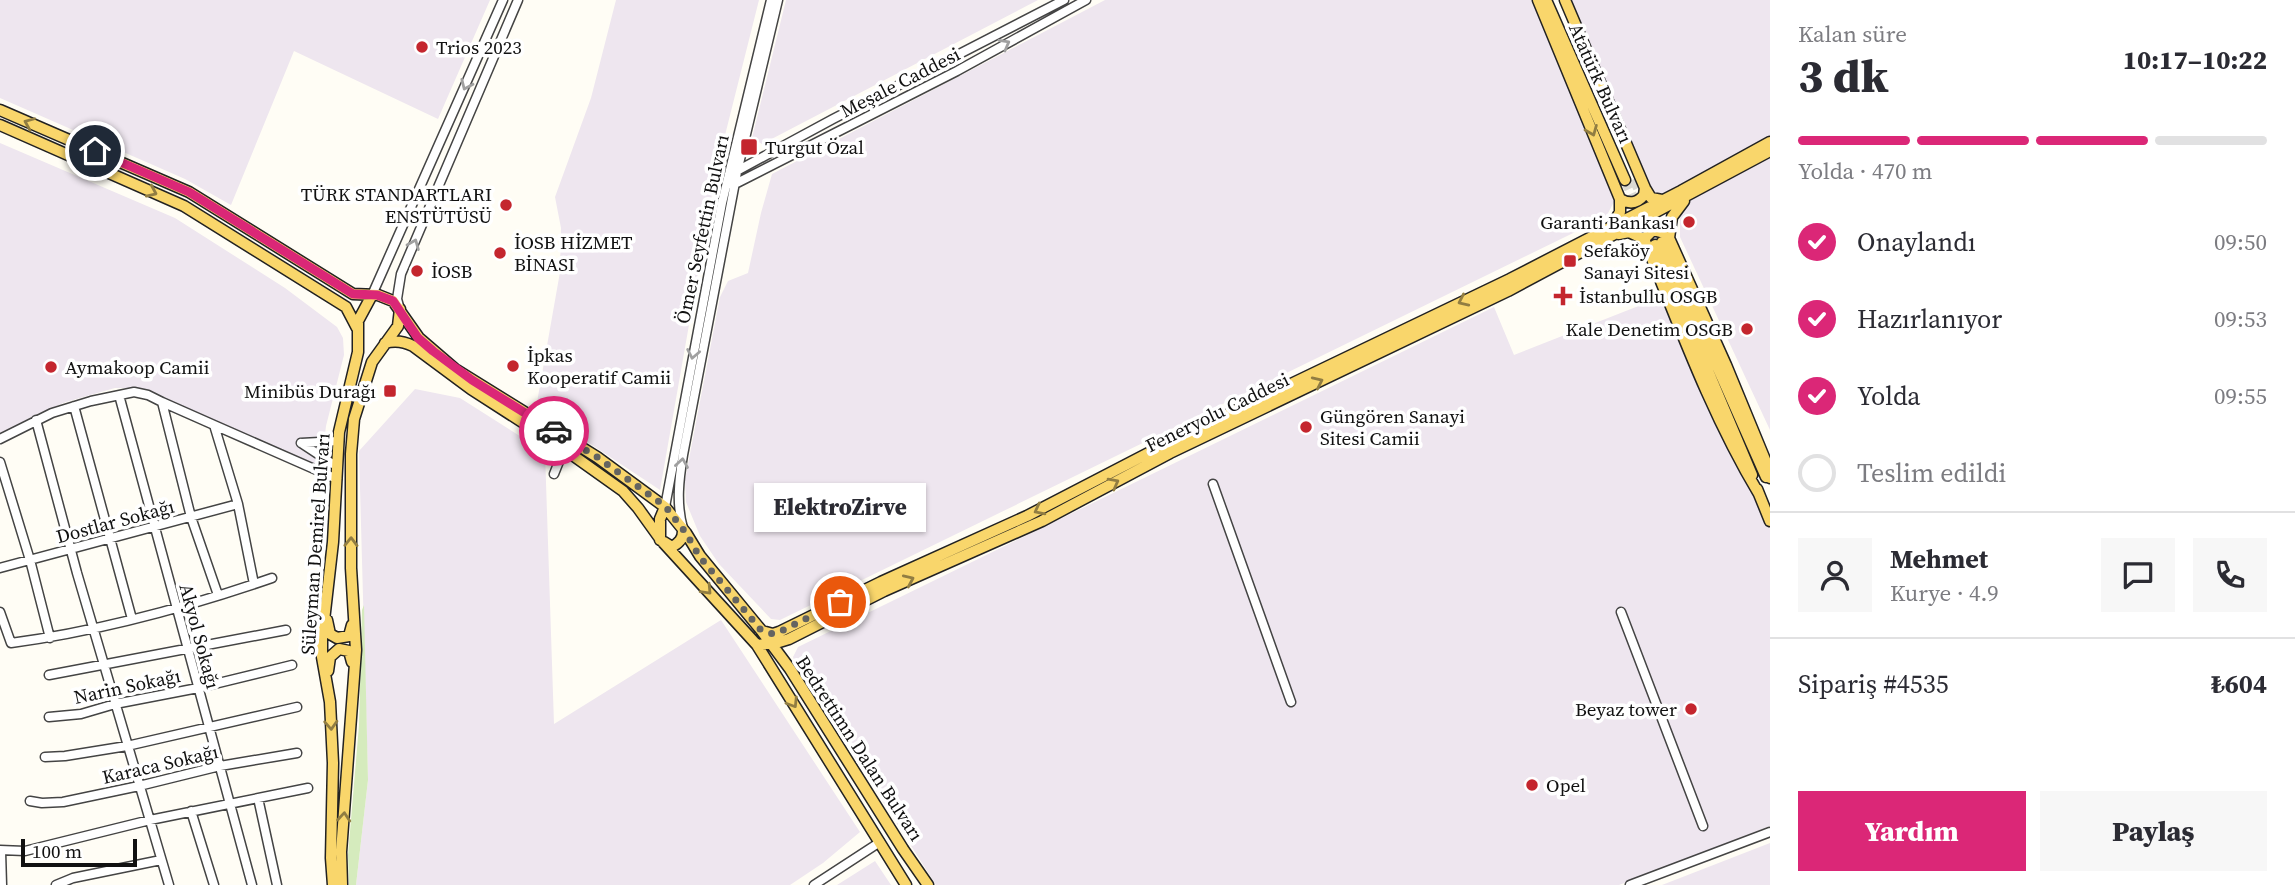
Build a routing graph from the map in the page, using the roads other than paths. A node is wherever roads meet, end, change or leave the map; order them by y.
1 (503, 0) edge
2 (518, 0) edge
3 (771, 0) edge
4 (778, 0) edge
5 (1064, 0) edge
6 (1086, 0) edge
7 (1538, 0) edge
8 (1546, 0) edge
9 (1558, 0) edge
10 (1565, 0) edge
11 (0, 110) edge
12 (0, 125) edge
13 (1770, 142) edge
14 (1770, 151) edge
15 (733, 172) junction
16 (731, 184) junction
17 (1645, 188) junction
18 (1687, 197) junction
19 (1620, 198) junction
20 (1663, 200) junction
21 (1613, 230) junction
22 (1644, 239) junction
23 (1662, 242) junction
24 (372, 295) junction
25 (400, 309) junction
26 (357, 328) junction
27 (385, 343) junction
28 (119, 395) junction
29 (162, 402) junction
30 (74, 406) junction
31 (36, 421) junction
32 (214, 425) junction
33 (0, 439) edge
34 (338, 441) junction
35 (564, 449) junction
36 (0, 462) edge
37 (336, 466) junction
38 (554, 474) dead end
39 (1770, 478) edge
40 (337, 479) junction
41 (1213, 484) dead end
42 (1770, 484) edge
43 (1759, 494) junction
44 (238, 504) junction
45 (665, 506) junction
46 (191, 517) junction
47 (1770, 521) edge
48 (154, 527) junction
49 (683, 531) junction
50 (111, 538) junction
51 (660, 540) junction
52 (70, 550) junction
53 (696, 551) junction
54 (30, 560) junction
55 (0, 568) edge
56 (686, 568) junction
57 (272, 578) dead end
58 (254, 584) junction
59 (218, 595) junction
60 (176, 607) junction
61 (325, 609) junction
62 (353, 611) junction
63 (0, 612) edge
64 (1621, 612) dead end
65 (132, 618) junction
66 (92, 629) junction
67 (761, 630) junction
68 (286, 631) dead end
69 (50, 638) junction
70 (792, 638) junction
71 (770, 643) junction
72 (757, 645) junction
73 (187, 649) junction
74 (292, 665) dead end
75 (103, 667) junction
76 (790, 669) junction
77 (49, 675) dead end
78 (328, 682) junction
79 (352, 683) junction
80 (198, 688) junction
81 (1291, 702) dead end
82 (114, 704) junction
83 (297, 707) dead end
84 (49, 717) dead end
85 (209, 729) junction
86 (127, 746) junction
87 (297, 753) dead end
88 (45, 757) dead end
89 (220, 766) junction
90 (139, 786) junction
91 (308, 788) dead end
92 (258, 798) junction
93 (30, 801) dead end
94 (230, 803) junction
95 (191, 811) junction
96 (150, 820) junction
97 (1703, 826) dead end
98 (1770, 832) edge
99 (880, 842) junction
100 (1, 851) edge
101 (161, 860) junction
102 (1, 885) edge
103 (56, 885) edge
104 (169, 885) edge
105 (214, 885) edge
106 (252, 885) edge
107 (277, 885) edge
108 (333, 885) edge
109 (342, 885) edge
110 (814, 885) edge
111 (906, 885) edge
112 (929, 885) edge
113 (1630, 885) edge

1 -> 24 street, Süleyman Demirel Bulvarı
25 -> 2 street, Süleyman Demirel Bulvarı
3 - 15 street, Ömer Seyfettin Bulvarı
4 - 15 street, Ömer Seyfettin Bulvarı
5 - 15 street, Meşale Caddesi
16 -> 6 street, Meşale Caddesi
7 -> 19 main road
8 - 9 main road, Atatürk Bulvarı
10 - 17 main road
24 -> 11 main road
12 -> 26 main road
13 - 20 main road, Feneryolu Caddesi
14 - 18 main road, Feneryolu Caddesi
15 - 16 street, Ömer Seyfettin Bulvarı
16 -> 45 street, Ömer Seyfettin Bulvarı
49 -> 16 street, Ömer Seyfettin Bulvarı
17 - 19 main road
17 - 20 main road
18 - 21 main road, Feneryolu Caddesi
18 - 23 main road
19 - 21 main road
20 - 21 main road, Feneryolu Caddesi
21 - 22 main road
21 -> 67 main road, Feneryolu Caddesi
70 -> 21 main road, Feneryolu Caddesi
22 - 23 main road
22 - 43 main road
23 - 39 main road
23 - 42 main road
23 - 43 main road
24 - 25 main road
24 - 26 main road, Süleyman Demirel Bulvarı
25 - 27 main road, Süleyman Demirel Bulvarı
25 - 45 main road, Bedrettimn Dalan Bulvarı
26 - 34 main road, Süleyman Demirel Bulvarı
27 - 35 main road, Bedrettimn Dalan Bulvarı
62 -> 27 main road, Süleyman Demirel Bulvarı
28 - 29 street
28 - 30 street
28 - 48 street, Akyol Sokağı
29 - 32 street
29 - 46 street
30 - 31 street
30 - 50 street
31 - 33 street
31 - 52 street
32 - 40 street
32 - 44 street
34 - 37 main road, Süleyman Demirel Bulvarı
34 - 37 street
35 - 38 street
35 - 51 main road, Bedrettimn Dalan Bulvarı
36 - 54 street
37 - 40 main road, Süleyman Demirel Bulvarı
40 - 61 main road, Süleyman Demirel Bulvarı
41 - 81 street
43 - 47 main road
44 - 46 street, Dostlar Sokağı
44 - 58 street
45 - 49 main road, Bedrettimn Dalan Bulvarı
45 - 51 main road
46 - 48 street, Dostlar Sokağı
46 - 59 street
48 - 50 street, Dostlar Sokağı
48 - 60 street, Akyol Sokağı
49 - 51 main road
49 - 53 main road, Bedrettimn Dalan Bulvarı
50 - 52 street, Dostlar Sokağı
50 - 65 street
51 - 56 main road, Bedrettimn Dalan Bulvarı
52 - 54 street, Dostlar Sokağı
52 - 66 street
53 - 56 main road
53 - 67 main road, Bedrettimn Dalan Bulvarı
54 - 55 street, Dostlar Sokağı
54 - 69 street
56 -> 72 main road, Bedrettimn Dalan Bulvarı
57 - 58 street
58 - 59 street
59 - 60 street
60 - 65 street
60 - 73 street, Akyol Sokağı
61 - 62 main road
61 - 78 main road, Süleyman Demirel Bulvarı
62 - 79 main road, Süleyman Demirel Bulvarı
63 - 69 street
64 - 97 street
65 - 66 street
66 - 69 street
66 - 75 street
67 - 71 main road, Bedrettimn Dalan Bulvarı
68 - 73 street
70 - 71 main road, Feneryolu Caddesi
70 - 76 main road
71 - 72 main road, Feneryolu Caddesi
71 - 76 main road, Bedrettimn Dalan Bulvarı
72 -> 99 main road, Bedrettimn Dalan Bulvarı
73 - 75 street
73 - 80 street, Akyol Sokağı
74 - 80 street, Narin Sokağı
75 - 77 street
75 - 82 street
76 - 112 main road, Bedrettimn Dalan Bulvarı
78 - 79 main road
78 -> 108 main road, Süleyman Demirel Bulvarı
109 -> 79 main road, Süleyman Demirel Bulvarı
80 - 82 street, Narin Sokağı
80 - 85 street, Akyol Sokağı
82 - 84 street, Narin Sokağı
82 - 86 street
83 - 85 street
85 - 86 street
85 - 89 street, Akyol Sokağı
86 - 88 street
86 - 90 street
87 - 89 street, Karaca Sokağı
89 - 90 street, Karaca Sokağı
89 - 94 street, Akyol Sokağı
90 - 93 street, Karaca Sokağı
90 - 96 street
91 - 92 street
92 - 94 street
92 - 107 street
94 - 95 street
94 - 106 street, Akyol Sokağı
95 - 96 street
95 - 105 street
96 - 100 street
96 - 101 street
98 - 113 street
99 - 110 street
99 - 111 main road, Bedrettimn Dalan Bulvarı
100 - 102 street
101 - 103 street
101 - 104 street

